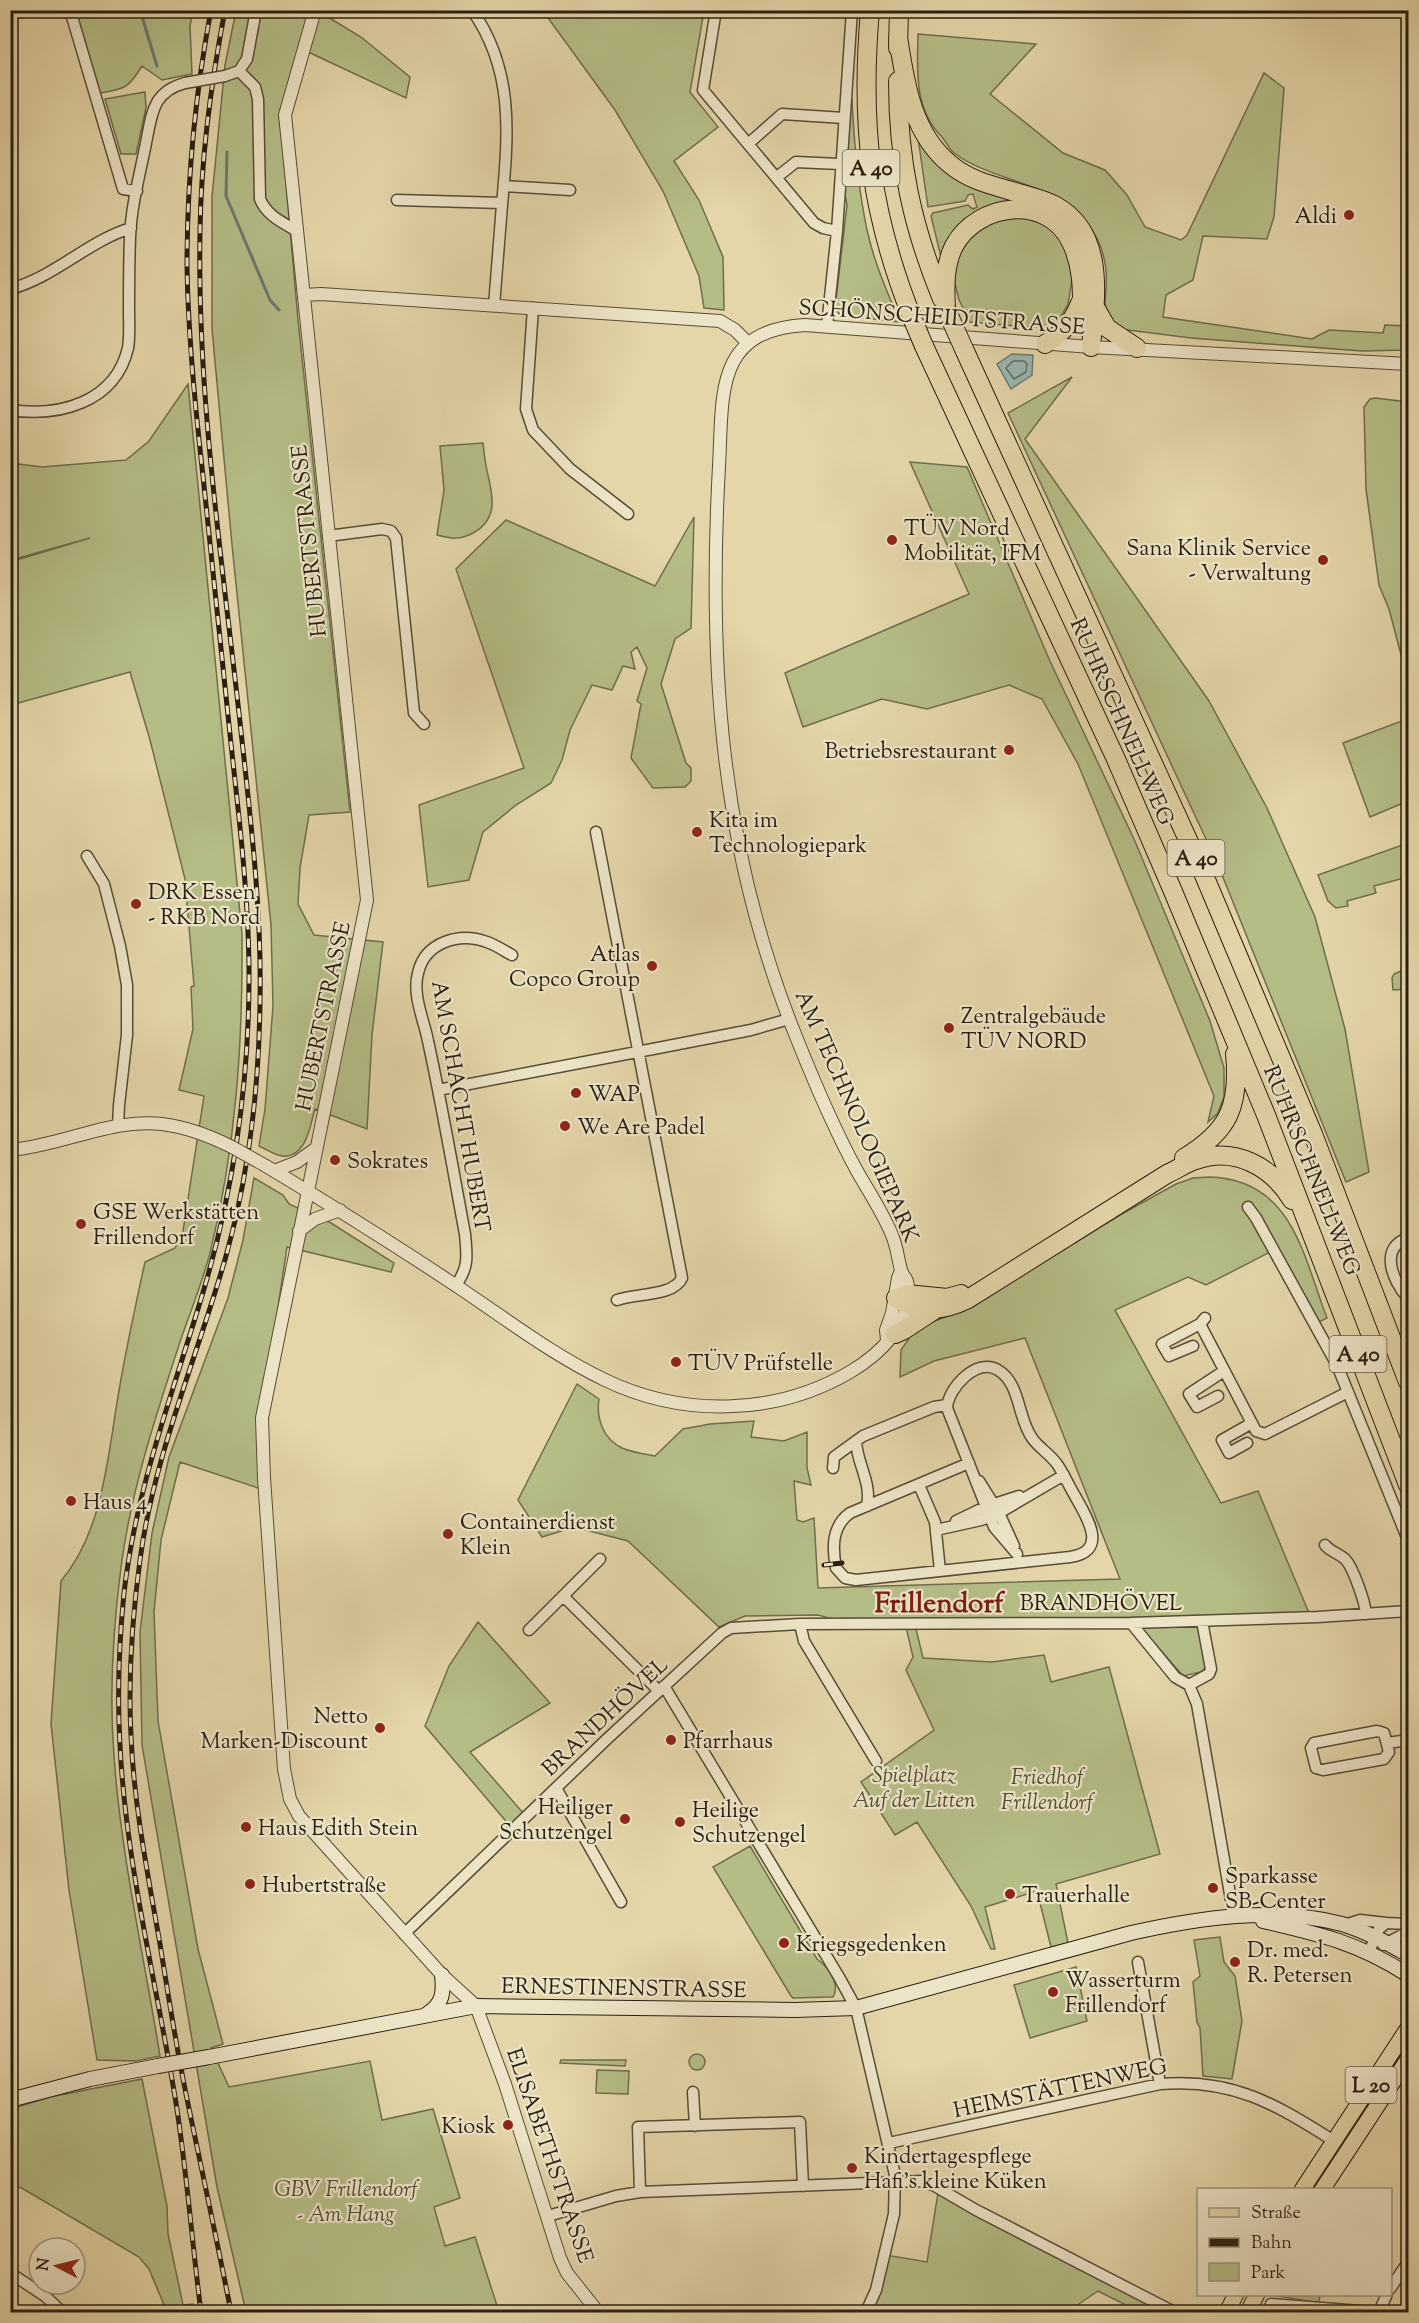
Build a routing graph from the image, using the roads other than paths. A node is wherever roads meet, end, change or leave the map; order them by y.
1 (70, 10) edge
2 (256, 10) edge
3 (315, 10) edge
4 (472, 10) edge
5 (716, 10) edge
6 (852, 10) edge
7 (870, 10) edge
8 (899, 10) edge
9 (898, 37) junction
10 (239, 70) junction
11 (844, 118) junction
12 (748, 144) junction
13 (840, 164) junction
14 (777, 177) junction
15 (504, 186) junction
16 (570, 190) dead end
17 (137, 191) junction
18 (397, 200) dead end
19 (502, 203) junction
20 (131, 228) junction
21 (297, 231) junction
22 (837, 231) junction
23 (10, 289) edge
24 (304, 295) junction
25 (1089, 299) junction
26 (494, 306) junction
27 (533, 308) junction
28 (946, 309) junction
29 (827, 326) junction
30 (747, 342) junction
31 (1045, 344) junction
32 (1086, 347) junction
33 (1137, 348) junction
34 (1408, 356) edge
35 (1403, 363) edge
36 (10, 410) edge
37 (628, 514) dead end
38 (328, 536) junction
39 (424, 724) dead end
40 (596, 832) dead end
41 (87, 856) dead end
42 (512, 955) dead end
43 (789, 1019) junction
44 (1232, 1032) junction
45 (638, 1052) junction
46 (438, 1090) junction
47 (118, 1126) junction
48 (315, 1149) junction
49 (10, 1150) edge
50 (270, 1168) junction
51 (307, 1190) junction
52 (1248, 1207) dead end
53 (340, 1210) junction
54 (299, 1232) junction
55 (1312, 1232) junction
56 (1408, 1238) edge
57 (456, 1285) junction
58 (1408, 1298) edge
59 (903, 1299) junction
60 (617, 1300) dead end
61 (933, 1311) junction
62 (891, 1336) junction
63 (1193, 1346) dead end
64 (1224, 1371) junction
65 (1408, 1382) edge
66 (1348, 1392) junction
67 (1218, 1396) dead end
68 (947, 1405) junction
69 (1252, 1424) junction
70 (856, 1441) junction
71 (1247, 1443) dead end
72 (840, 1454) junction
73 (858, 1461) junction
74 (971, 1467) junction
75 (833, 1468) dead end
76 (1064, 1475) junction
77 (1407, 1480) edge
78 (919, 1485) junction
79 (867, 1506) junction
80 (992, 1510) junction
81 (936, 1530) junction
82 (1408, 1540) edge
83 (1325, 1545) dead end
84 (1019, 1558) junction
85 (600, 1559) dead end
86 (940, 1571) junction
87 (563, 1596) junction
88 (1408, 1611) edge
89 (1366, 1614) junction
90 (1202, 1621) junction
91 (1131, 1623) junction
92 (800, 1624) junction
93 (530, 1630) dead end
94 (1189, 1684) junction
95 (662, 1689) junction
96 (1408, 1740) edge
97 (1388, 1743) junction
98 (876, 1761) dead end
99 (556, 1788) junction
100 (621, 1902) dead end
101 (1234, 1917) junction
102 (1386, 1923) junction
103 (1408, 1924) edge
104 (1345, 1925) junction
105 (1408, 1932) edge
106 (404, 1934) junction
107 (1381, 1940) junction
108 (1369, 1952) junction
109 (1408, 1955) edge
110 (1138, 1962) dead end
111 (442, 1975) junction
112 (1408, 1975) edge
113 (476, 2006) junction
114 (856, 2008) junction
115 (426, 2014) junction
116 (1408, 2028) edge
117 (1408, 2059) edge
118 (1160, 2084) junction
119 (693, 2092) dead end
120 (10, 2100) edge
121 (694, 2126) junction
122 (1334, 2141) junction
123 (889, 2143) junction
124 (896, 2181) junction
125 (803, 2186) junction
126 (1303, 2188) edge
127 (1323, 2188) edge
128 (640, 2192) junction
129 (548, 2216) junction
130 (1408, 2262) edge
131 (10, 2273) edge
132 (1392, 2286) edge
133 (1236, 2296) edge
134 (1256, 2296) edge
135 (1387, 2296) edge
136 (1271, 2304) dead end
137 (62, 2313) edge
138 (598, 2313) edge
139 (866, 2313) edge
140 (1174, 2313) edge
141 (1227, 2313) edge
142 (1248, 2313) edge
143 (1373, 2313) edge
144 (1379, 2313) edge

1 - 17 street
2 - 10 street
3 - 21 street, HUBERTSTRASSE
4 - 15 street
5 - 12 street
6 - 11 street
7 - 44 highway, RUHRSCHNELLWEG / A 40, bridge
8 - 9 highway, RUHRSCHNELLWEG / A 40
9 - 25 highway
9 - 28 highway, RUHRSCHNELLWEG / A 40
10 - 17 street, bridge
10 - 21 street
11 - 12 street
11 - 13 street
12 - 14 street
13 - 14 street
13 - 22 street
14 - 22 street
15 - 16 street
15 - 19 street
17 - 20 street
18 - 19 street
19 - 26 street
20 - 23 street
20 - 36 street
21 - 24 street, HUBERTSTRASSE
22 - 29 street
24 - 26 street
24 - 38 street, HUBERTSTRASSE
25 - 28 highway
25 - 31 highway
25 - 32 highway
25 - 33 highway
26 - 27 street
27 - 30 street
27 - 37 street
28 - 65 highway, RUHRSCHNELLWEG / A 40, bridge
29 - 30 street, SCHÖNSCHEIDTSTRASSE
29 - 31 street, SCHÖNSCHEIDTSTRASSE
30 - 43 street, AM TECHNOLOGIEPARK
31 - 32 street, SCHÖNSCHEIDTSTRASSE
32 - 33 street, SCHÖNSCHEIDTSTRASSE
33 - 35 street, SCHÖNSCHEIDTSTRASSE
34 - 35 street
38 - 39 street
38 - 48 street, HUBERTSTRASSE
40 - 45 street
41 - 47 street
42 - 46 street, AM SCHACHT HUBERT
43 - 45 street
43 - 59 street, AM TECHNOLOGIEPARK
44 - 55 highway, RUHRSCHNELLWEG / A 40
44 - 59 highway
45 - 46 street
45 - 60 street
46 - 57 street, AM SCHACHT HUBERT
47 - 49 street
47 - 50 street, bridge
48 - 50 street
48 - 51 street, HUBERTSTRASSE
50 - 51 street
51 - 53 street
51 - 54 street, HUBERTSTRASSE
52 - 66 street
53 - 54 street
53 - 57 street
54 - 106 street, HUBERTSTRASSE
55 - 61 highway
55 - 77 highway, RUHRSCHNELLWEG / A 40
56 - 58 street
57 - 62 street, AM TECHNOLOGIEPARK
59 - 61 highway
59 - 62 street, AM TECHNOLOGIEPARK
61 - 62 highway
63 - 64 street
64 - 67 street
64 - 69 street
66 - 69 street
66 - 82 street
68 - 70 street
68 - 74 street
68 - 76 street
69 - 71 street
70 - 72 street
70 - 73 street
72 - 73 street
72 - 75 street
73 - 79 street
74 - 78 street
74 - 80 street
76 - 80 street
76 - 84 street
78 - 79 street
78 - 81 street
79 - 86 street
80 - 81 street
80 - 84 street
81 - 86 street
83 - 89 street
84 - 86 street
85 - 87 street
87 - 93 street
87 - 95 street
88 - 89 street, BRANDHÖVEL
89 - 90 street, BRANDHÖVEL
90 - 91 street, BRANDHÖVEL
90 - 94 street
91 - 92 street, BRANDHÖVEL
91 - 94 street
92 - 95 street, BRANDHÖVEL
92 - 98 street
94 - 101 street
95 - 99 street, BRANDHÖVEL
95 - 114 street
96 - 97 street
97 - 97 street
99 - 100 street
99 - 106 street, BRANDHÖVEL
101 - 104 main road, ERNESTINENSTRASSE
101 - 108 main road, ERNESTINENSTRASSE
101 - 114 main road, ERNESTINENSTRASSE
102 - 103 street
102 - 104 street
102 - 107 street
104 - 107 main road, ERNESTINENSTRASSE
105 - 107 street
106 - 111 street, HUBERTSTRASSE
107 - 108 street
107 - 109 main road, ERNESTINENSTRASSE
108 - 112 main road, ERNESTINENSTRASSE
110 - 118 street
111 - 113 street, HUBERTSTRASSE
111 - 115 main road
113 - 114 main road, ERNESTINENSTRASSE
113 - 115 main road, ERNESTINENSTRASSE
113 - 129 street, ELISABETHSTRASSE
114 - 123 street
115 - 120 main road, ERNESTINENSTRASSE, bridge
116 - 122 main road, L 20
117 - 127 main road, L 20
118 - 122 street, HEIMSTÄTTENWEG
118 - 123 street, HEIMSTÄTTENWEG
119 - 121 street
121 - 125 street
121 - 128 street
122 - 126 main road, L 20
123 - 124 street
124 - 125 street
124 - 139 street
124 - 140 street
125 - 128 street
128 - 129 street
129 - 138 street, ELISABETHSTRASSE
130 - 132 street
131 - 137 street
133 - 141 main road
134 - 142 main road
135 - 144 street
136 - 143 street

